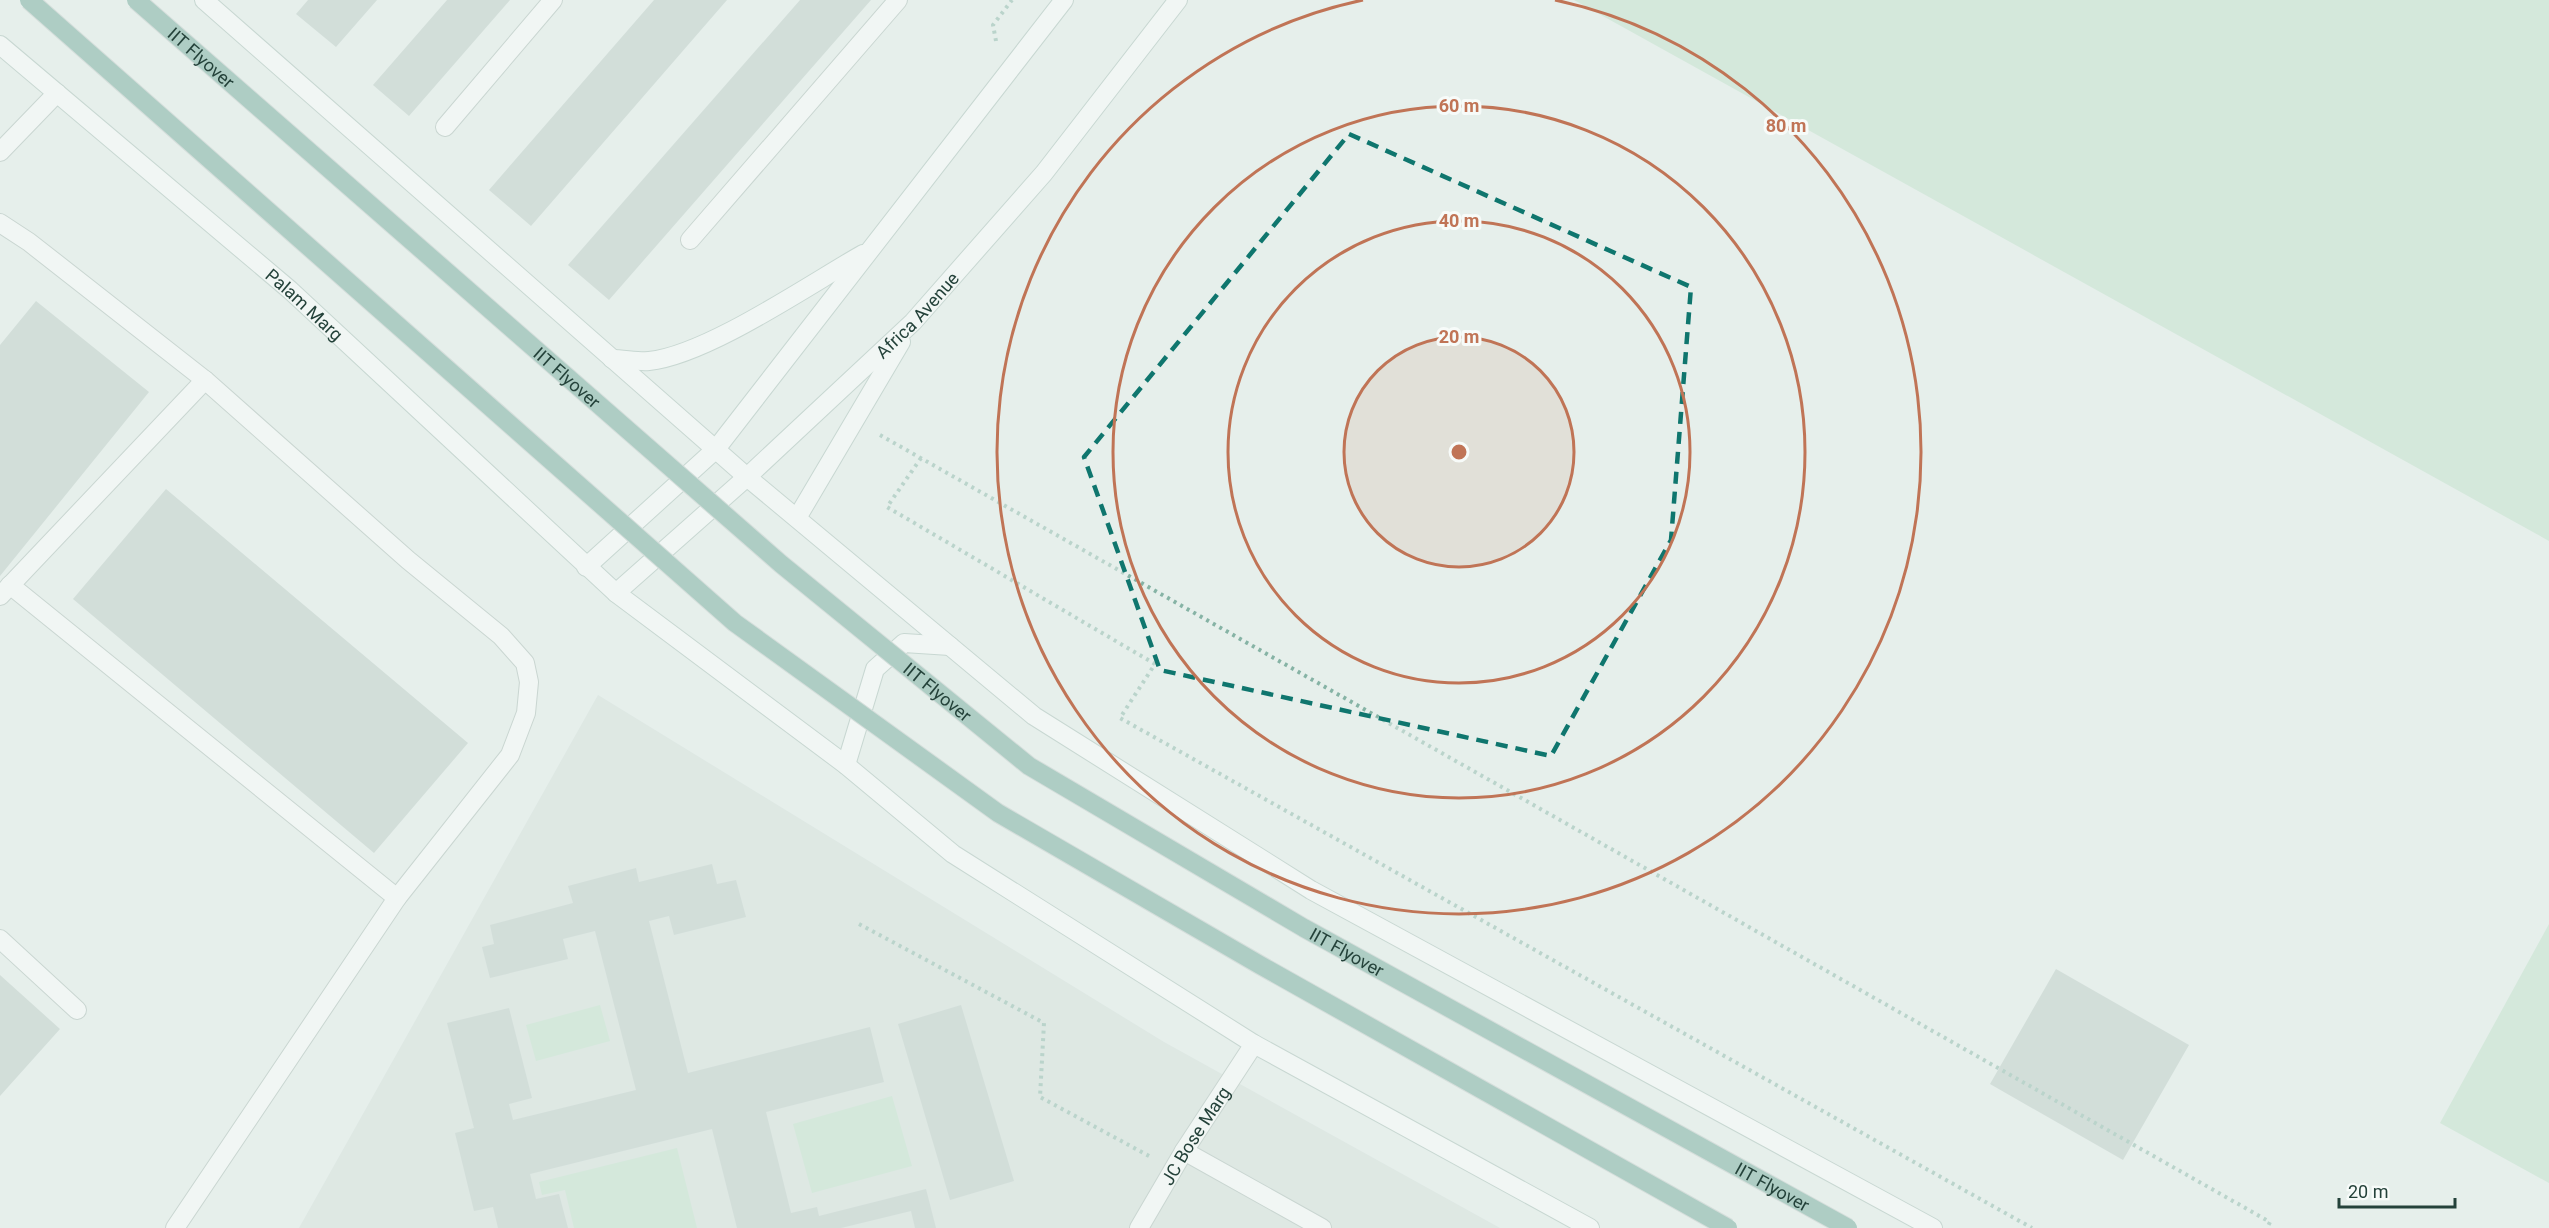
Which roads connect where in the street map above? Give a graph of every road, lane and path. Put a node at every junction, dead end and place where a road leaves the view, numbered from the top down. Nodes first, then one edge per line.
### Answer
1 (29, 0) edge
2 (136, 0) edge
3 (204, 0) edge
4 (553, 0) edge
5 (898, 0) edge
6 (1065, 0) edge
7 (1178, 0) edge
8 (0, 45) edge
9 (57, 93) junction
10 (445, 127) dead end
11 (0, 152) edge
12 (0, 223) edge
13 (690, 240) dead end
14 (871, 249) junction
15 (914, 322) junction
16 (612, 359) junction
17 (205, 380) junction
18 (853, 420) junction
19 (716, 449) junction
20 (921, 458) junction
21 (747, 477) junction
22 (797, 518) junction
23 (592, 572) junction
24 (5, 590) edge
25 (616, 593) junction
26 (950, 646) junction
27 (846, 765) junction
28 (397, 898) junction
29 (859, 924) dead end
30 (0, 939) edge
31 (77, 1010) dead end
32 (1254, 1044) junction
33 (1184, 1151) junction
34 (1173, 1170) junction
35 (175, 1228) edge
36 (1139, 1228) edge
37 (1322, 1228) edge
38 (1590, 1228) edge
39 (1728, 1228) edge
40 (1848, 1228) edge
41 (1933, 1228) edge
42 (2032, 1228) edge
43 (2266, 1228) edge

1 - 39 main road, bridge
2 - 40 main road, IIT Flyover, bridge
3 - 16 main road
4 - 10 main road
5 - 13 main road
6 - 14 main road
7 - 15 main road, Africa Avenue
8 - 9 main road, Palam Marg
9 - 11 main road
9 - 23 main road, Palam Marg
12 - 17 main road
14 - 16 main road
14 - 19 main road
15 - 18 main road
15 - 21 main road, Africa Avenue
16 - 19 main road
17 - 24 main road
17 - 28 main road
18 - 20 path
18 - 22 main road
19 - 21 main road
19 - 23 main road
20 - 42 path
20 - 43 path
21 - 22 main road
21 - 25 main road, Africa Avenue
22 - 26 main road
23 - 25 main road, Palam Marg
24 - 28 main road
25 - 27 main road, Palam Marg
26 - 27 main road
26 - 41 main road
27 - 32 main road, Palam Marg
28 - 35 main road
29 - 34 path
30 - 31 main road
32 - 33 main road, JC Bose Marg
32 - 38 main road, Palam Marg
33 - 34 main road, JC Bose Marg
33 - 37 main road
34 - 36 main road, JC Bose Marg

